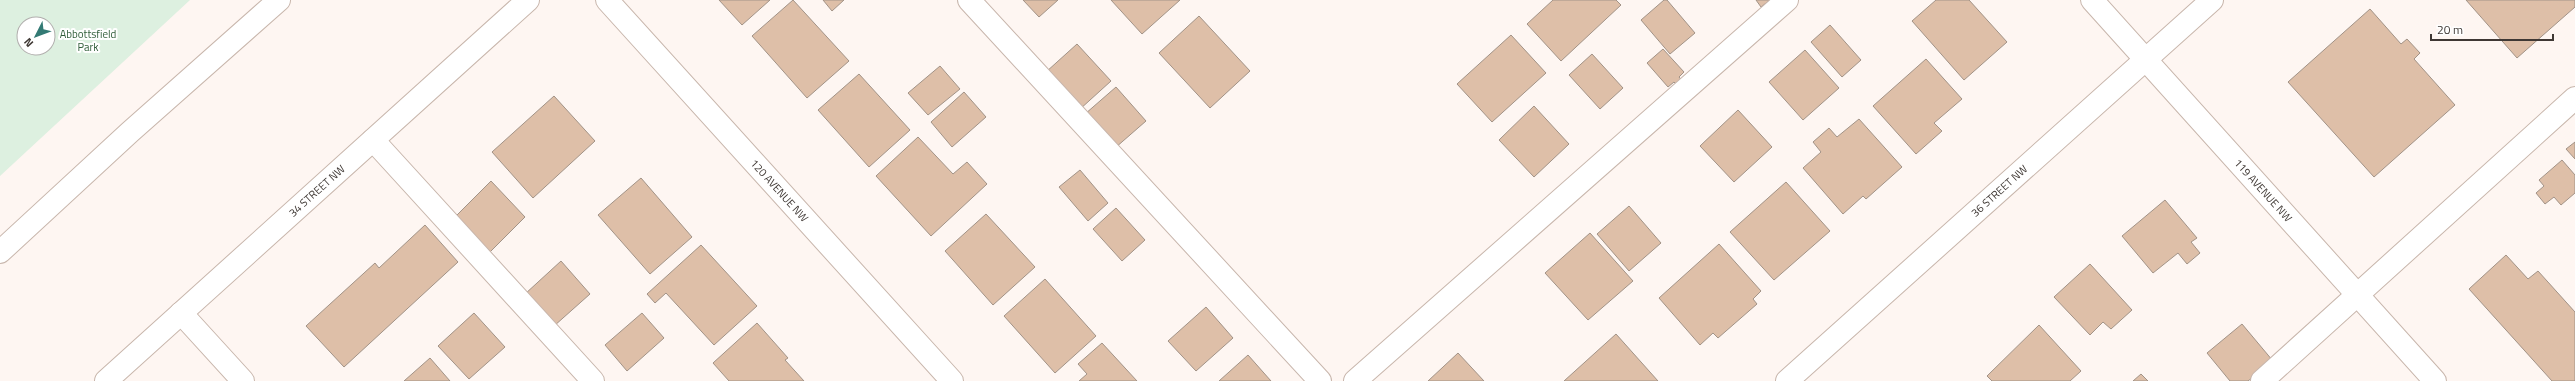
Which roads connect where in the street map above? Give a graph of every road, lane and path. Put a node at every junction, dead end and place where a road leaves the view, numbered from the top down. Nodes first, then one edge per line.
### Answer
1 (279, 0) edge
2 (528, 0) edge
3 (607, 0) edge
4 (970, 0) edge
5 (1787, 0) edge
6 (2092, 0) edge
7 (2212, 0) edge
8 (2146, 60) junction
9 (2575, 98) edge
10 (373, 140) junction
11 (0, 252) edge
12 (2358, 295) junction
13 (181, 313) junction
14 (106, 381) edge
15 (243, 381) edge
16 (593, 381) edge
17 (952, 381) edge
18 (1320, 381) edge
19 (1355, 381) edge
20 (1787, 381) edge
21 (2262, 381) edge
22 (2435, 381) edge

1 - 11 street
2 - 10 street, 34 STREET NW
3 - 17 street, 120 AVENUE NW
4 - 18 street
5 - 19 street
6 - 8 street, 119 AVENUE NW
7 - 8 street, 36 STREET NW
8 - 12 street, 119 AVENUE NW
8 - 20 street, 36 STREET NW
9 - 12 street
10 - 13 street, 34 STREET NW
10 - 16 street
12 - 21 street
12 - 22 street, 119 AVENUE NW
13 - 14 street, 34 STREET NW
13 - 15 street

